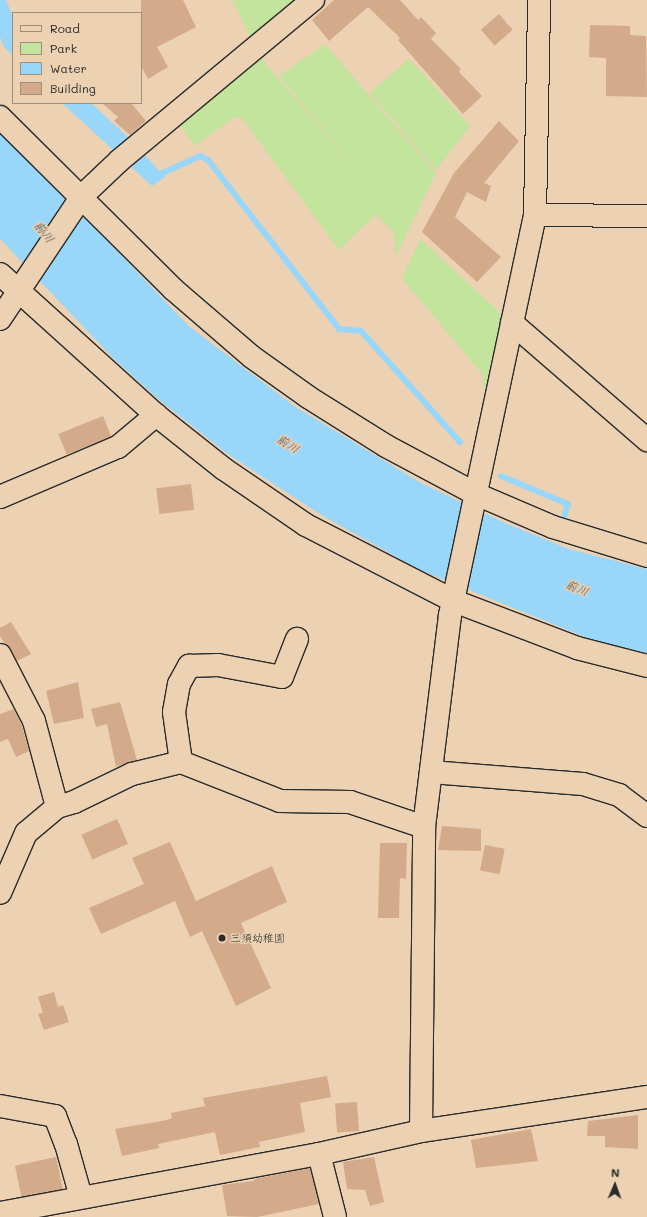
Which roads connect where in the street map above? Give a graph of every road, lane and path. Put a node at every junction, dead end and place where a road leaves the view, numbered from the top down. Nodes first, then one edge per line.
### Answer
1 (313, 0) edge
2 (539, 0) edge
3 (0, 117) edge
4 (80, 199) junction
5 (535, 215) junction
6 (647, 216) edge
7 (0, 274) edge
8 (23, 284) junction
9 (0, 319) edge
10 (512, 323) junction
11 (156, 415) junction
12 (647, 440) edge
13 (0, 496) edge
14 (475, 497) junction
15 (647, 556) edge
16 (455, 597) junction
17 (297, 639) dead end
18 (0, 655) edge
19 (647, 666) edge
20 (181, 762) junction
21 (431, 772) junction
22 (57, 807) junction
23 (647, 816) edge
24 (424, 827) junction
25 (0, 893) edge
26 (647, 1097) edge
27 (0, 1106) edge
28 (421, 1131) junction
29 (319, 1154) junction
30 (81, 1197) junction
31 (0, 1213) edge
32 (336, 1217) edge

1 - 4 street
2 - 5 street
3 - 4 street
4 - 8 street
4 - 14 street
5 - 6 street
5 - 10 street
7 - 8 street
8 - 9 street
8 - 11 street
10 - 12 street
10 - 14 street
11 - 13 street
11 - 16 street
14 - 15 street
14 - 16 street
16 - 19 street
16 - 21 street
17 - 20 street
18 - 22 street
20 - 22 street
20 - 24 street
21 - 23 street
21 - 24 street
22 - 25 street
24 - 28 street
26 - 28 street
27 - 30 street
28 - 29 street
29 - 30 street
29 - 32 street
30 - 31 street

